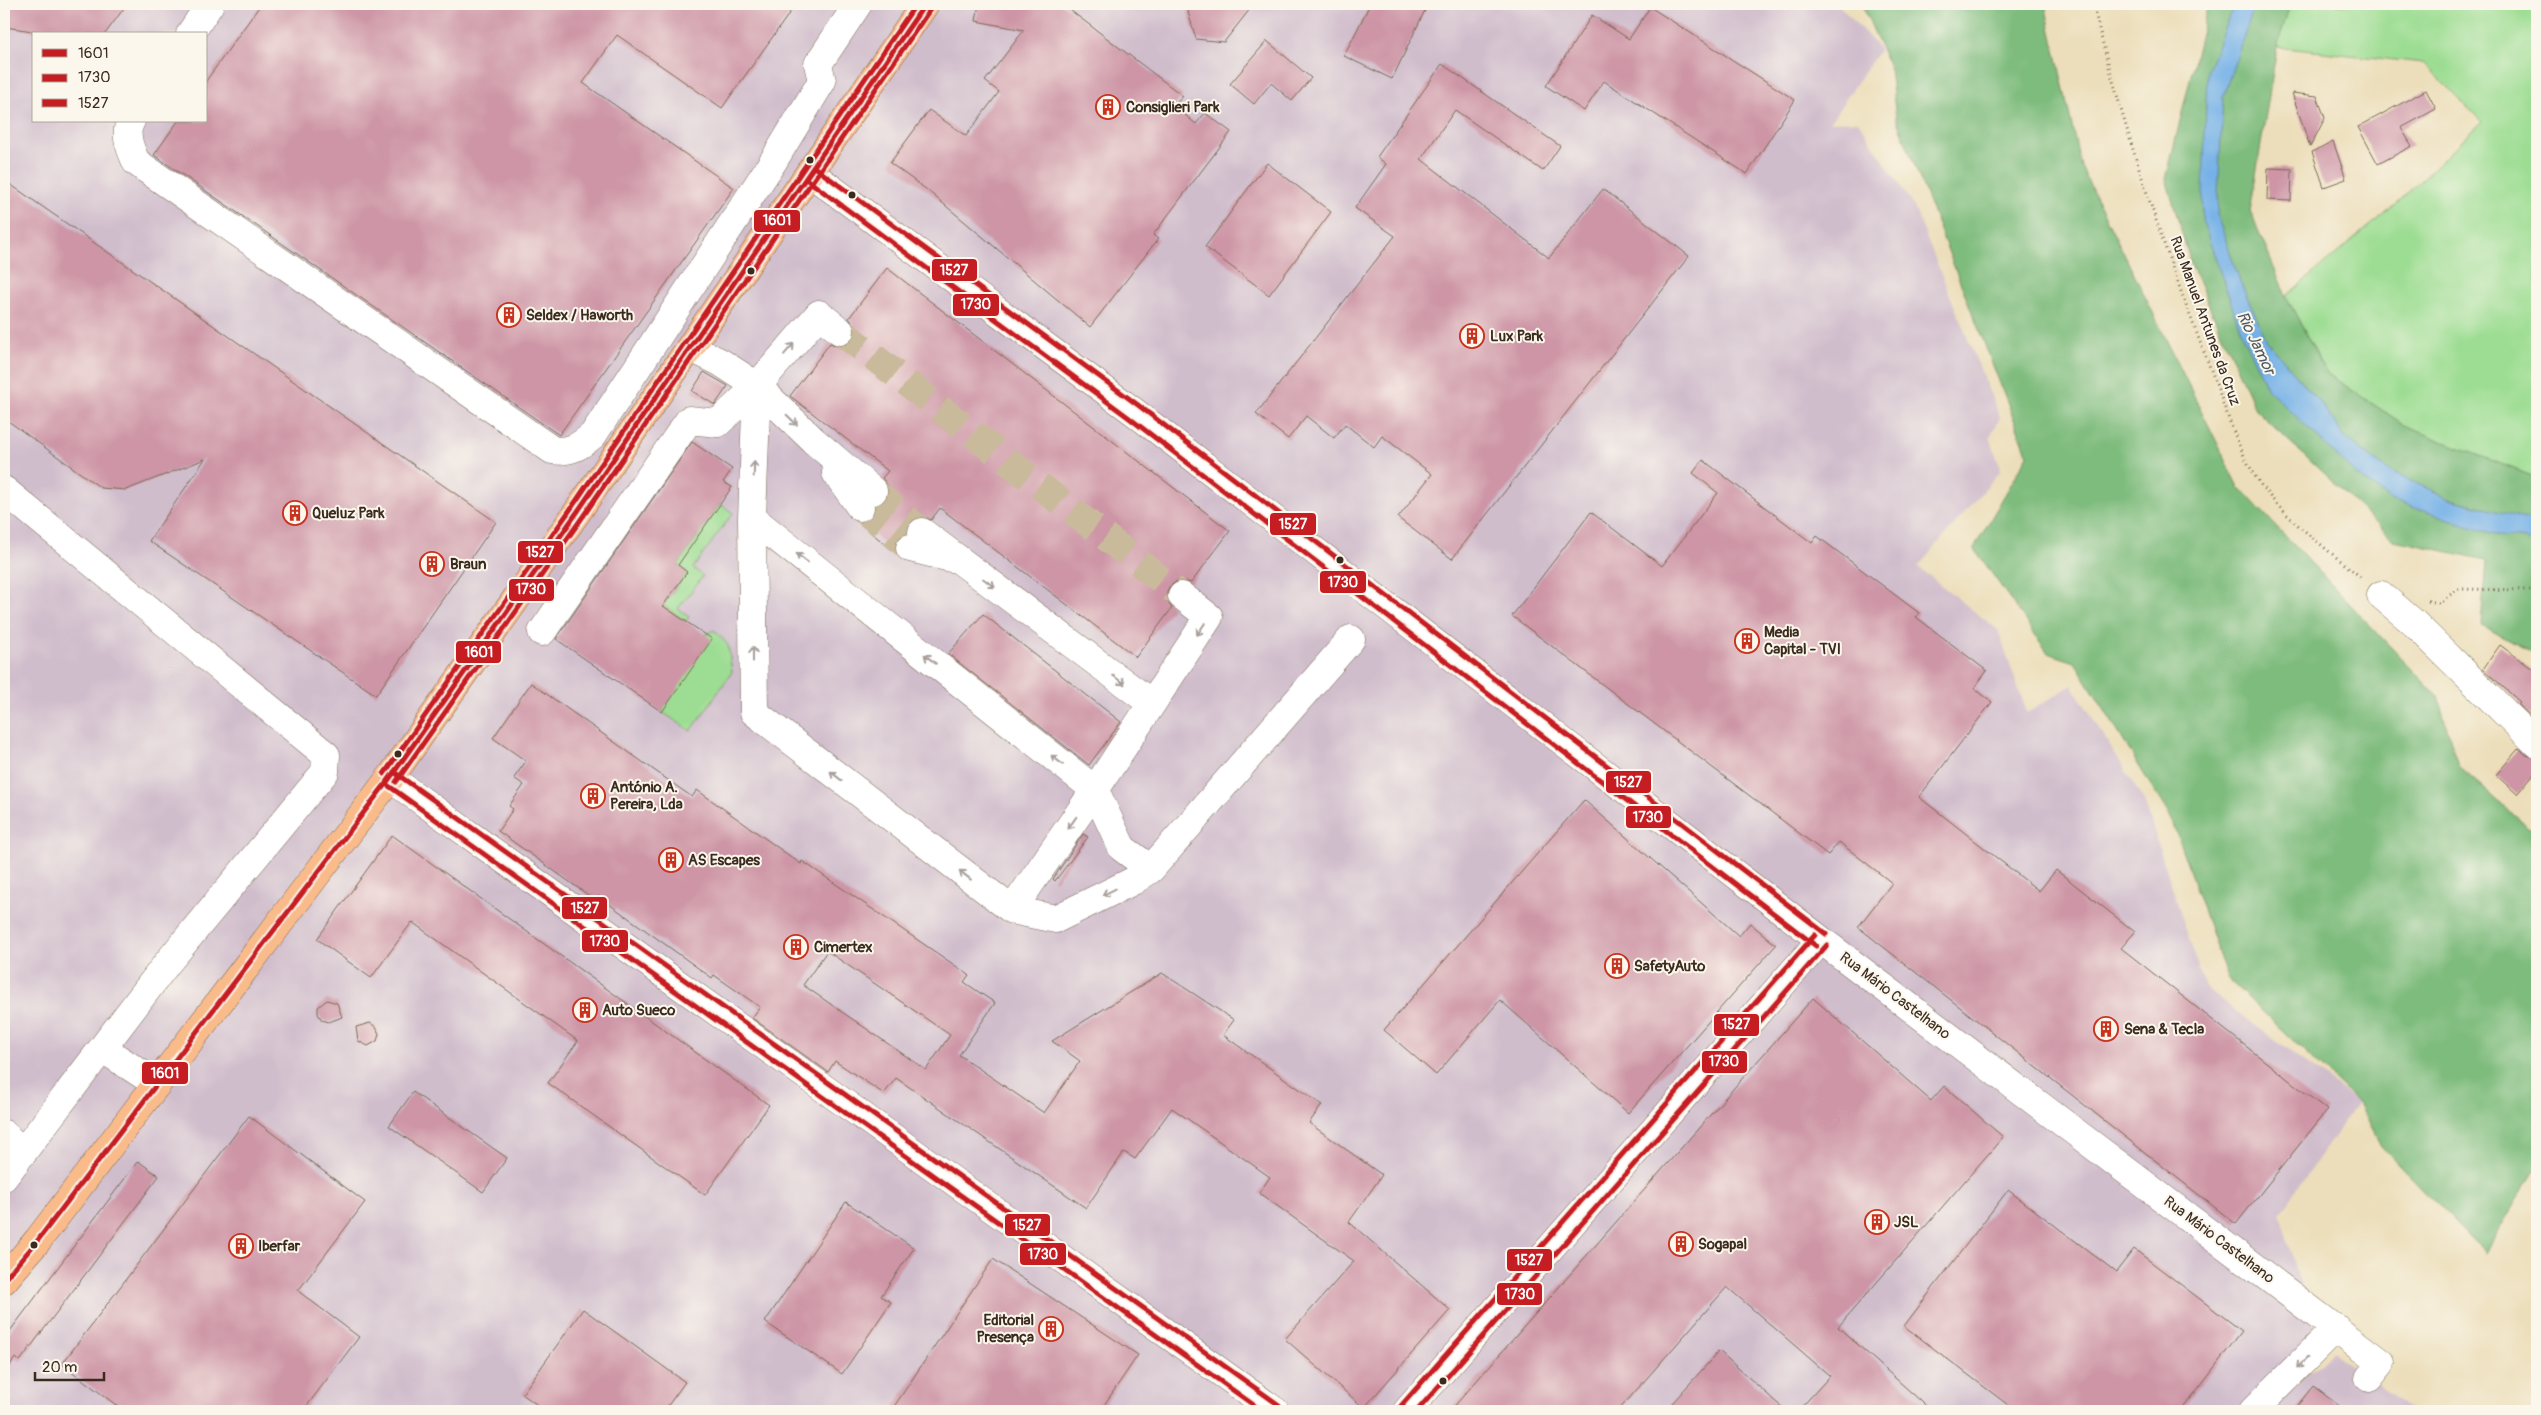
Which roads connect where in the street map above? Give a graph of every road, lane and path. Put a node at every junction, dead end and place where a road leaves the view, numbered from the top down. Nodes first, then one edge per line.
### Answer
1 (210, 4) edge
2 (858, 4) edge
3 (925, 4) edge
4 (2093, 4) edge
5 (191, 32) edge
6 (130, 122) edge
7 (810, 173) junction
8 (840, 331) tunnel mouth
9 (691, 348) junction
10 (757, 386) junction
11 (4, 490) edge
12 (872, 492) tunnel mouth
13 (752, 518) junction
14 (921, 533) tunnel mouth
15 (2537, 590) edge
16 (2381, 595) joint
17 (1182, 596) tunnel mouth
18 (2420, 600) dead end
19 (542, 632) dead end
20 (1350, 639) dead end
21 (1151, 703) junction
22 (2537, 744) edge
23 (390, 778) junction
24 (1095, 790) junction
25 (1151, 868) junction
26 (1012, 910) junction
27 (1821, 940) junction
28 (103, 1049) junction
29 (157, 1084) junction
30 (4, 1134) edge
31 (23, 1153) junction
32 (4, 1177) edge
33 (4, 1280) edge
34 (2336, 1328) junction
35 (2369, 1378) dead end
36 (1275, 1411) edge
37 (1407, 1411) edge
38 (2253, 1411) edge

1 - 5 street
2 - 6 street
3 - 7 main road
4 - 16 path, Rua Manuel Antunes da Cruz
7 - 9 main road
7 - 27 street, Rua Mário Castelhano
10 -> 8 street
9 - 10 street
9 - 23 main road
10 -> 12 street
13 -> 10 street
10 - 19 street
11 - 28 street
24 -> 13 street
26 -> 13 street
14 -> 21 street
15 - 18 path
16 - 22 street
17 -> 21 street
20 - 25 street
21 - 24 street
23 - 29 main road
23 - 36 street
24 - 25 street
24 -> 26 street
25 -> 26 street
27 - 34 street, Rua Mário Castelhano
27 - 37 street
28 - 29 street
28 - 31 street
29 - 33 main road
30 - 31 street
31 - 32 street
34 - 35 street, Rua Mário Castelhano
34 -> 38 street

